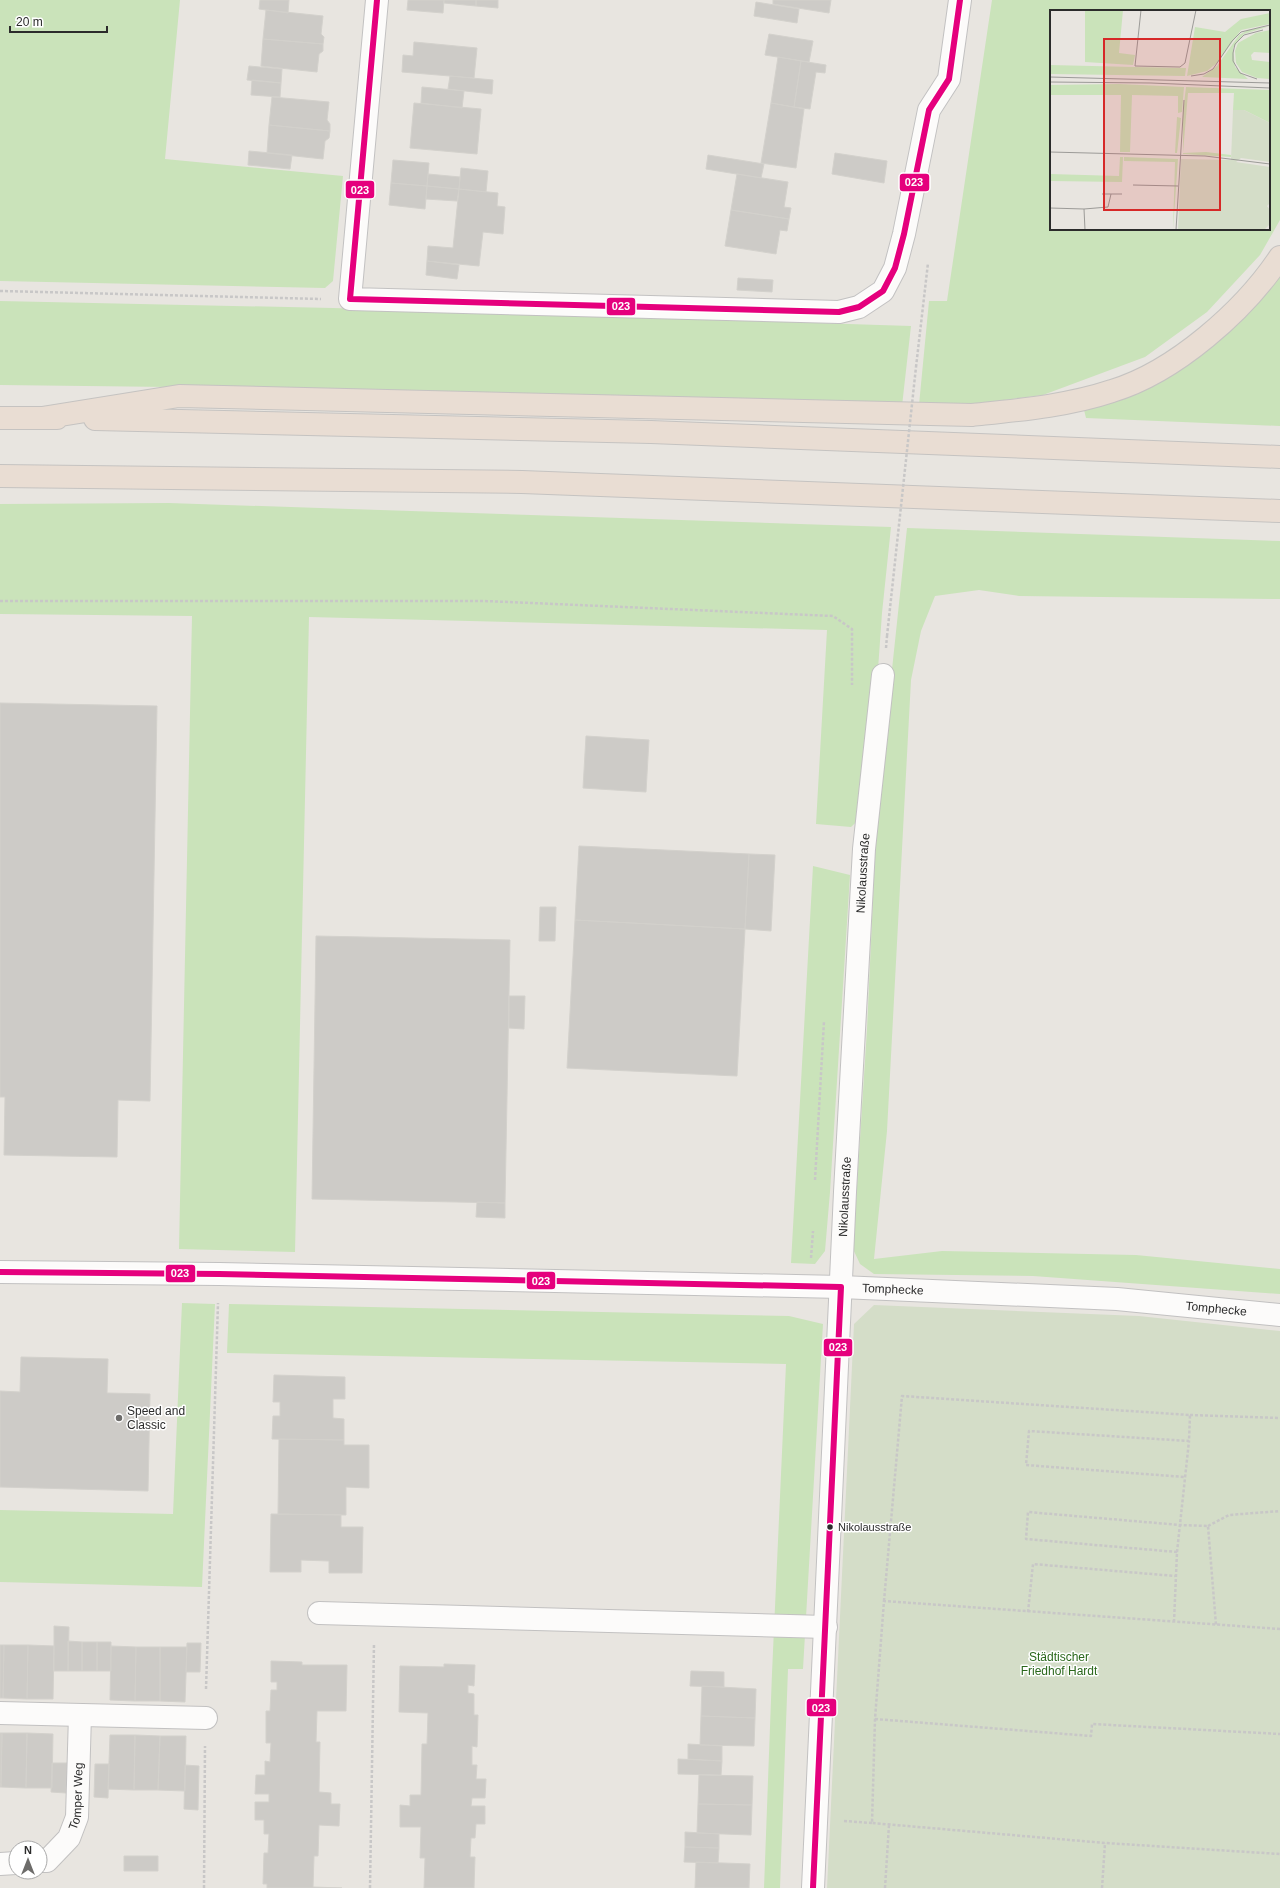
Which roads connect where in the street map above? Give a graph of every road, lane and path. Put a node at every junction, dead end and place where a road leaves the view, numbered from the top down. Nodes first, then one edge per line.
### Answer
1 (377, 0) edge
2 (960, 0) edge
3 (1280, 257) edge
4 (0, 291) edge
5 (350, 299) junction
6 (916, 368) dead end
7 (0, 418) edge
8 (42, 418) junction
9 (1280, 457) edge
10 (0, 476) edge
11 (1280, 511) edge
12 (0, 601) edge
13 (887, 636) dead end
14 (883, 675) dead end
15 (851, 691) dead end
16 (824, 1016) dead end
17 (815, 1182) dead end
18 (813, 1230) dead end
19 (0, 1272) edge
20 (219, 1274) junction
21 (810, 1286) junction
22 (841, 1287) junction
23 (1280, 1315) edge
24 (1190, 1415) junction
25 (1280, 1418) edge
26 (1189, 1441) junction
27 (1184, 1476) junction
28 (1280, 1511) edge
29 (1180, 1525) junction
30 (1208, 1526) junction
31 (1177, 1552) junction
32 (1175, 1576) junction
33 (884, 1602) junction
34 (1028, 1612) junction
35 (319, 1613) dead end
36 (374, 1615) junction
37 (1174, 1622) junction
38 (1216, 1625) junction
39 (826, 1627) junction
40 (1280, 1629) edge
41 (0, 1713) edge
42 (80, 1714) junction
43 (206, 1718) junction
44 (875, 1719) junction
45 (1280, 1734) edge
46 (889, 1826) junction
47 (1105, 1843) junction
48 (1280, 1854) edge
49 (48, 1859) edge
50 (204, 1888) edge
51 (370, 1888) edge
52 (813, 1888) edge
53 (885, 1888) edge
54 (1102, 1888) edge

1 - 5 street
2 - 5 street
3 - 8 highway
4 - 5 path
6 - 13 path, bridge
7 - 8 highway
8 - 9 highway
10 - 11 highway
12 - 15 path
14 - 22 street, Nikolausstraße
16 - 17 path
18 - 21 path
19 - 20 street, Tomphecke
20 - 21 street, Tomphecke
20 - 43 path
21 - 22 street, Tomphecke
22 - 23 street, Tomphecke
22 - 39 street, Nikolausstraße
24 - 25 path
24 - 26 path
24 - 33 path
26 - 27 path
26 - 27 path
27 - 29 path
28 - 30 path
29 - 30 path
29 - 31 path
29 - 31 path
30 - 38 path
31 - 32 path
32 - 34 path
32 - 37 path
33 - 34 path
33 - 44 path
34 - 37 path
35 - 36 street
36 - 39 street
36 - 51 path
37 - 38 path
38 - 40 path
39 - 52 street, Nikolausstraße
41 - 42 street
42 - 43 street
42 - 49 street, Tomper Weg
43 - 50 path
44 - 45 path
44 - 46 path
46 - 47 path
46 - 53 path
47 - 48 path
47 - 54 path

